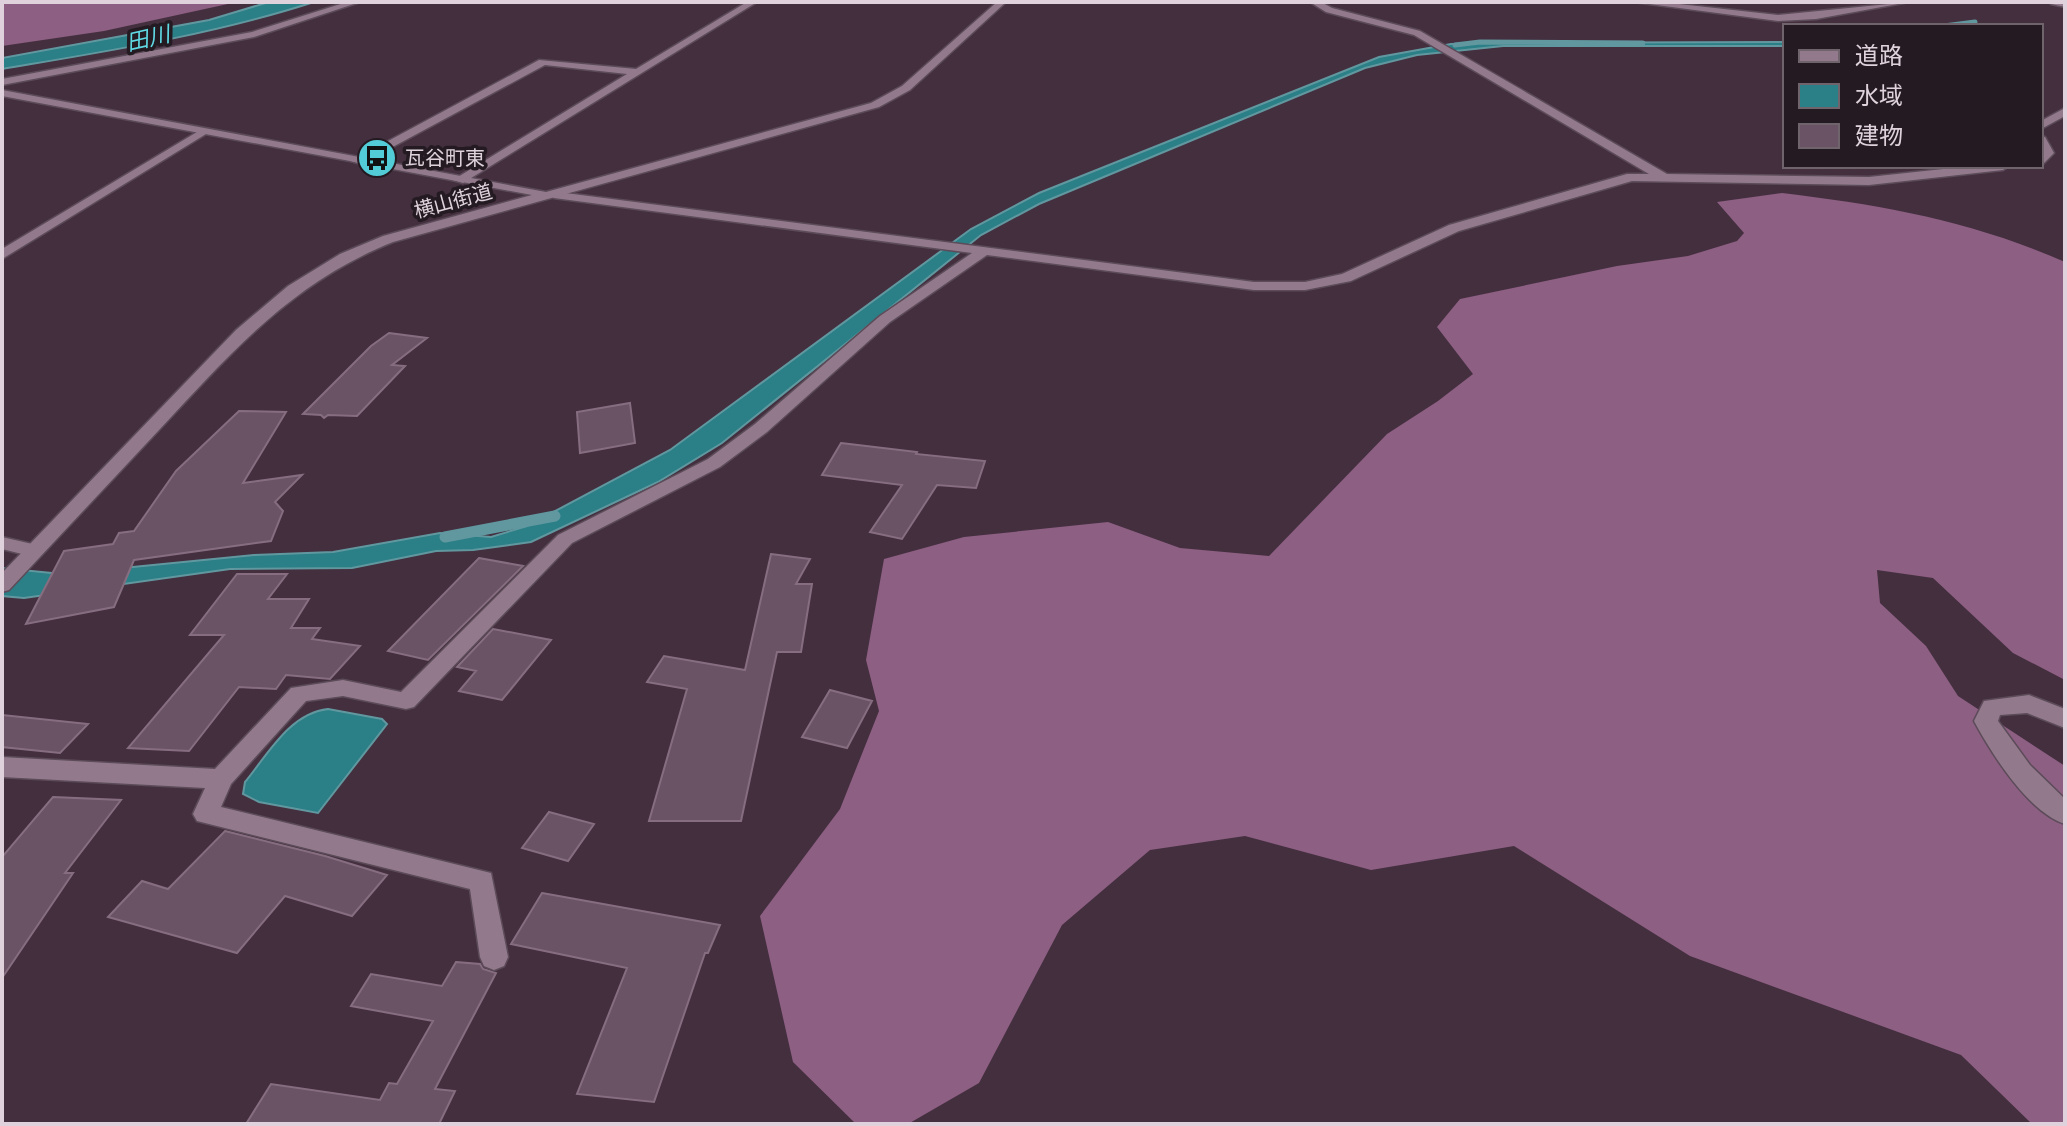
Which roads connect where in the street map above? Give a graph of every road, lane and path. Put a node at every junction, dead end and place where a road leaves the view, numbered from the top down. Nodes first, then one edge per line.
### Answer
1 (356, 2) edge
2 (753, 2) edge
3 (1002, 2) edge
4 (1314, 2) edge
5 (1638, 2) edge
6 (1905, 2) edge
7 (2054, 2) edge
8 (2065, 4) edge
9 (637, 72) junction
10 (2, 82) edge
11 (2, 93) edge
12 (2065, 111) edge
13 (2043, 125) edge
14 (202, 132) junction
15 (357, 161) junction
16 (1985, 168) edge
17 (1662, 176) junction
18 (459, 180) junction
19 (554, 194) junction
20 (985, 250) junction
21 (2, 255) edge
22 (2, 543) edge
23 (34, 551) junction
24 (2, 585) edge
25 (2065, 719) edge
26 (2, 767) edge
27 (221, 779) junction
28 (2065, 814) edge
29 (494, 957) dead end

1 - 10 street
2 - 9 street
3 - 19 street, 横山街道
4 - 17 street
5 - 6 street
7 - 8 street
9 - 15 street
9 - 18 street
11 - 14 street
12 - 13 street
14 - 15 street
14 - 21 street
15 - 18 street
16 - 17 street
17 - 20 street
18 - 19 street
19 - 20 street
19 - 23 street, 横山街道
20 - 27 street
22 - 23 street
23 - 24 street, 横山街道
25 - 28 street
26 - 27 street
27 - 29 street

